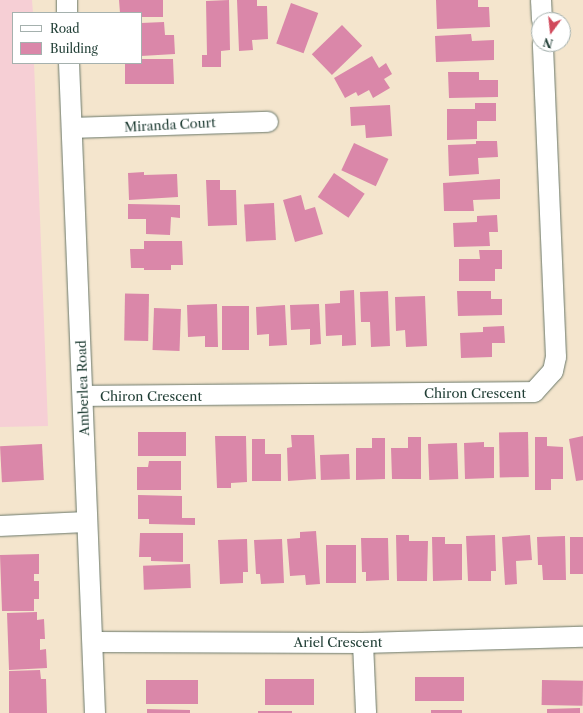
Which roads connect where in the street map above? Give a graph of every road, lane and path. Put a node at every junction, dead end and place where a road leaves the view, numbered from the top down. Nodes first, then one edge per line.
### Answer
1 (67, 0) edge
2 (541, 0) edge
3 (67, 12) edge
4 (542, 12) edge
5 (543, 52) edge
6 (69, 64) edge
7 (268, 122) dead end
8 (72, 128) junction
9 (83, 396) junction
10 (87, 522) junction
11 (0, 526) edge
12 (583, 637) edge
13 (93, 642) junction
14 (363, 643) junction
15 (95, 713) edge
16 (366, 713) edge

1 - 3 street
2 - 4 street
5 - 9 street, Chiron Crescent
6 - 8 street, Amberlea Road
7 - 8 street, Miranda Court
8 - 9 street, Amberlea Road
9 - 10 street, Amberlea Road
10 - 11 street
10 - 13 street, Amberlea Road
12 - 14 street, Ariel Crescent
13 - 14 street, Ariel Crescent
13 - 15 street, Amberlea Road
14 - 16 street

